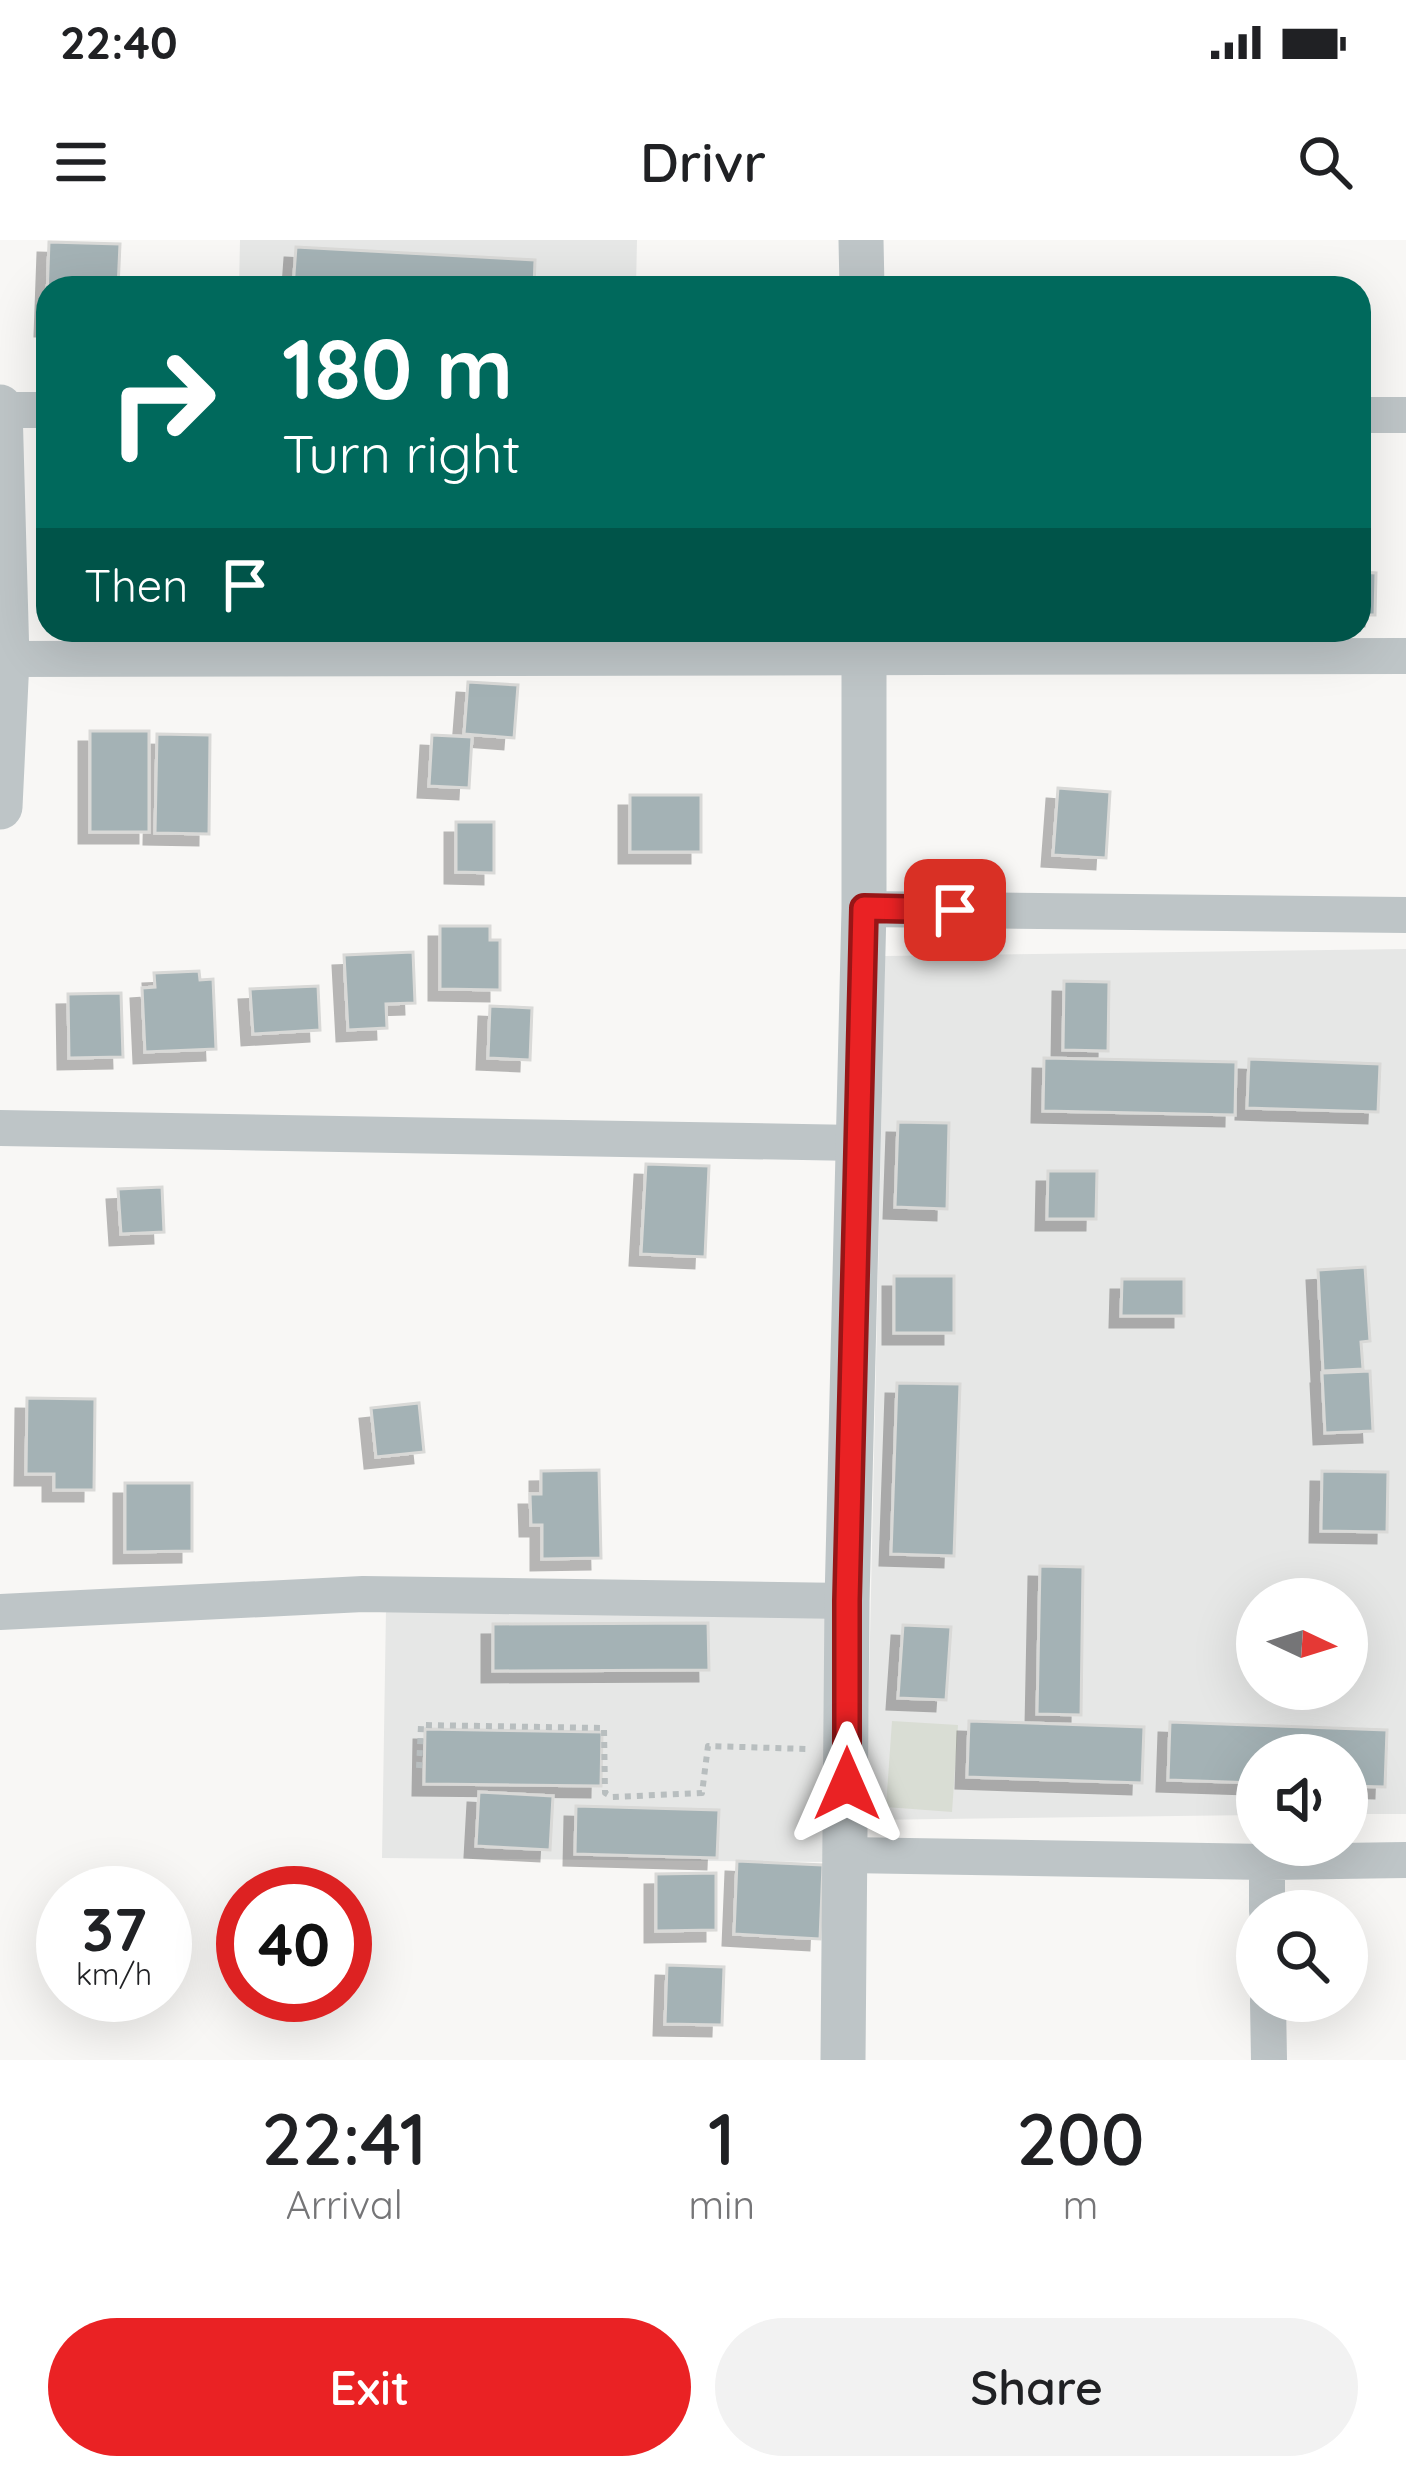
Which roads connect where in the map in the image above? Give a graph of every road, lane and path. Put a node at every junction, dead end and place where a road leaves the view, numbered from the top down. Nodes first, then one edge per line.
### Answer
1 (861, 240) edge
2 (862, 276) edge
3 (0, 408) edge
4 (36, 410) edge
5 (1371, 415) edge
6 (1406, 415) edge
7 (864, 644) edge
8 (1406, 656) edge
9 (7, 659) junction
10 (0, 807) edge
11 (864, 908) junction
12 (1406, 916) edge
13 (0, 1128) edge
14 (857, 1142) junction
15 (847, 1601) junction
16 (0, 1612) edge
17 (848, 1748) junction
18 (419, 1768) dead end
19 (846, 1855) junction
20 (1406, 1860) edge
21 (1236, 1861) edge
22 (1368, 1861) edge
23 (1268, 2022) edge
24 (844, 2060) edge
25 (1269, 2060) edge

1 - 2 street
3 - 4 street
3 - 9 street
5 - 6 street
7 - 8 street
7 - 9 street
7 - 11 street
9 - 10 street
11 - 12 street
11 - 14 street
13 - 14 street
14 - 15 street
15 - 16 street
15 - 17 street
17 - 18 path
17 - 19 street
19 - 21 street
19 - 24 street
20 - 22 street
23 - 25 street

